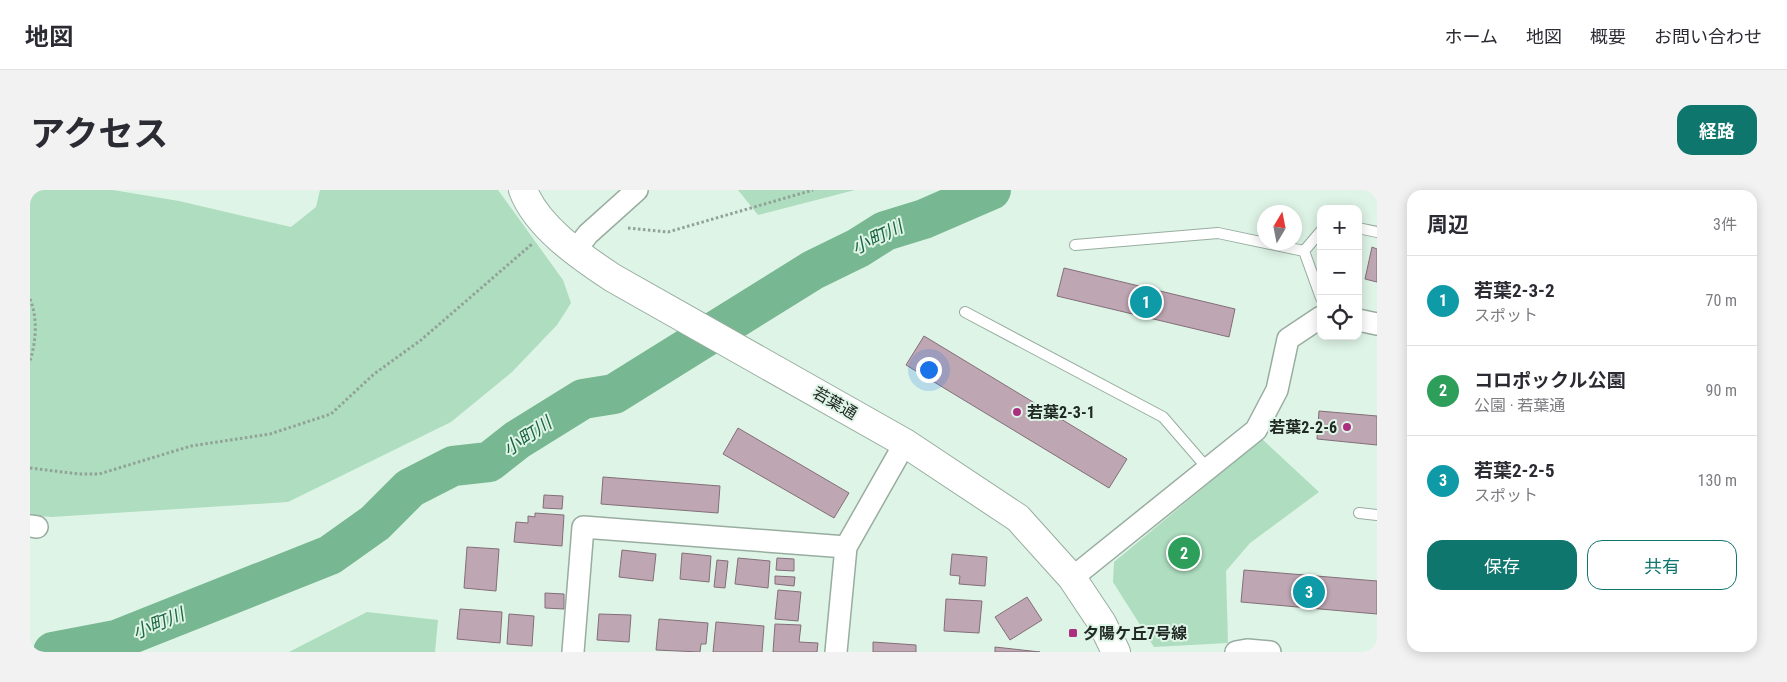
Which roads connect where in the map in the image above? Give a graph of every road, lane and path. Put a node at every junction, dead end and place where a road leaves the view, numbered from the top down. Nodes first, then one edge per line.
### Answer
1 (523, 190) edge
2 (637, 190) edge
3 (813, 190) edge
4 (603, 220) junction
5 (549, 228) junction
6 (1362, 229) edge
7 (1377, 232) edge
8 (1317, 236) edge
9 (1075, 246) dead end
10 (1304, 251) junction
11 (574, 252) junction
12 (1320, 295) edge
13 (30, 299) edge
14 (965, 312) dead end
15 (1317, 320) edge
16 (1362, 321) edge
17 (1377, 324) edge
18 (30, 361) edge
19 (905, 443) junction
20 (30, 468) edge
21 (1208, 469) junction
22 (1359, 513) dead end
23 (1377, 515) edge
24 (846, 546) junction
25 (1072, 578) junction
26 (573, 652) edge
27 (836, 652) edge
28 (1116, 652) edge
29 (1236, 652) edge
30 (1270, 652) edge

1 - 5 street, 若葉通
2 - 4 street
3 - 4 path
4 - 11 street
5 - 11 street, 若葉通
5 - 20 path
6 - 7 lane
8 - 10 lane
9 - 10 lane
10 - 12 lane
11 - 19 street, 若葉通
13 - 18 path
14 - 21 lane
15 - 21 street
16 - 17 street
19 - 24 street
19 - 25 street, 若葉通
21 - 25 street
22 - 23 lane
24 - 26 street
24 - 27 street
25 - 28 street, 若葉通
29 - 30 street

